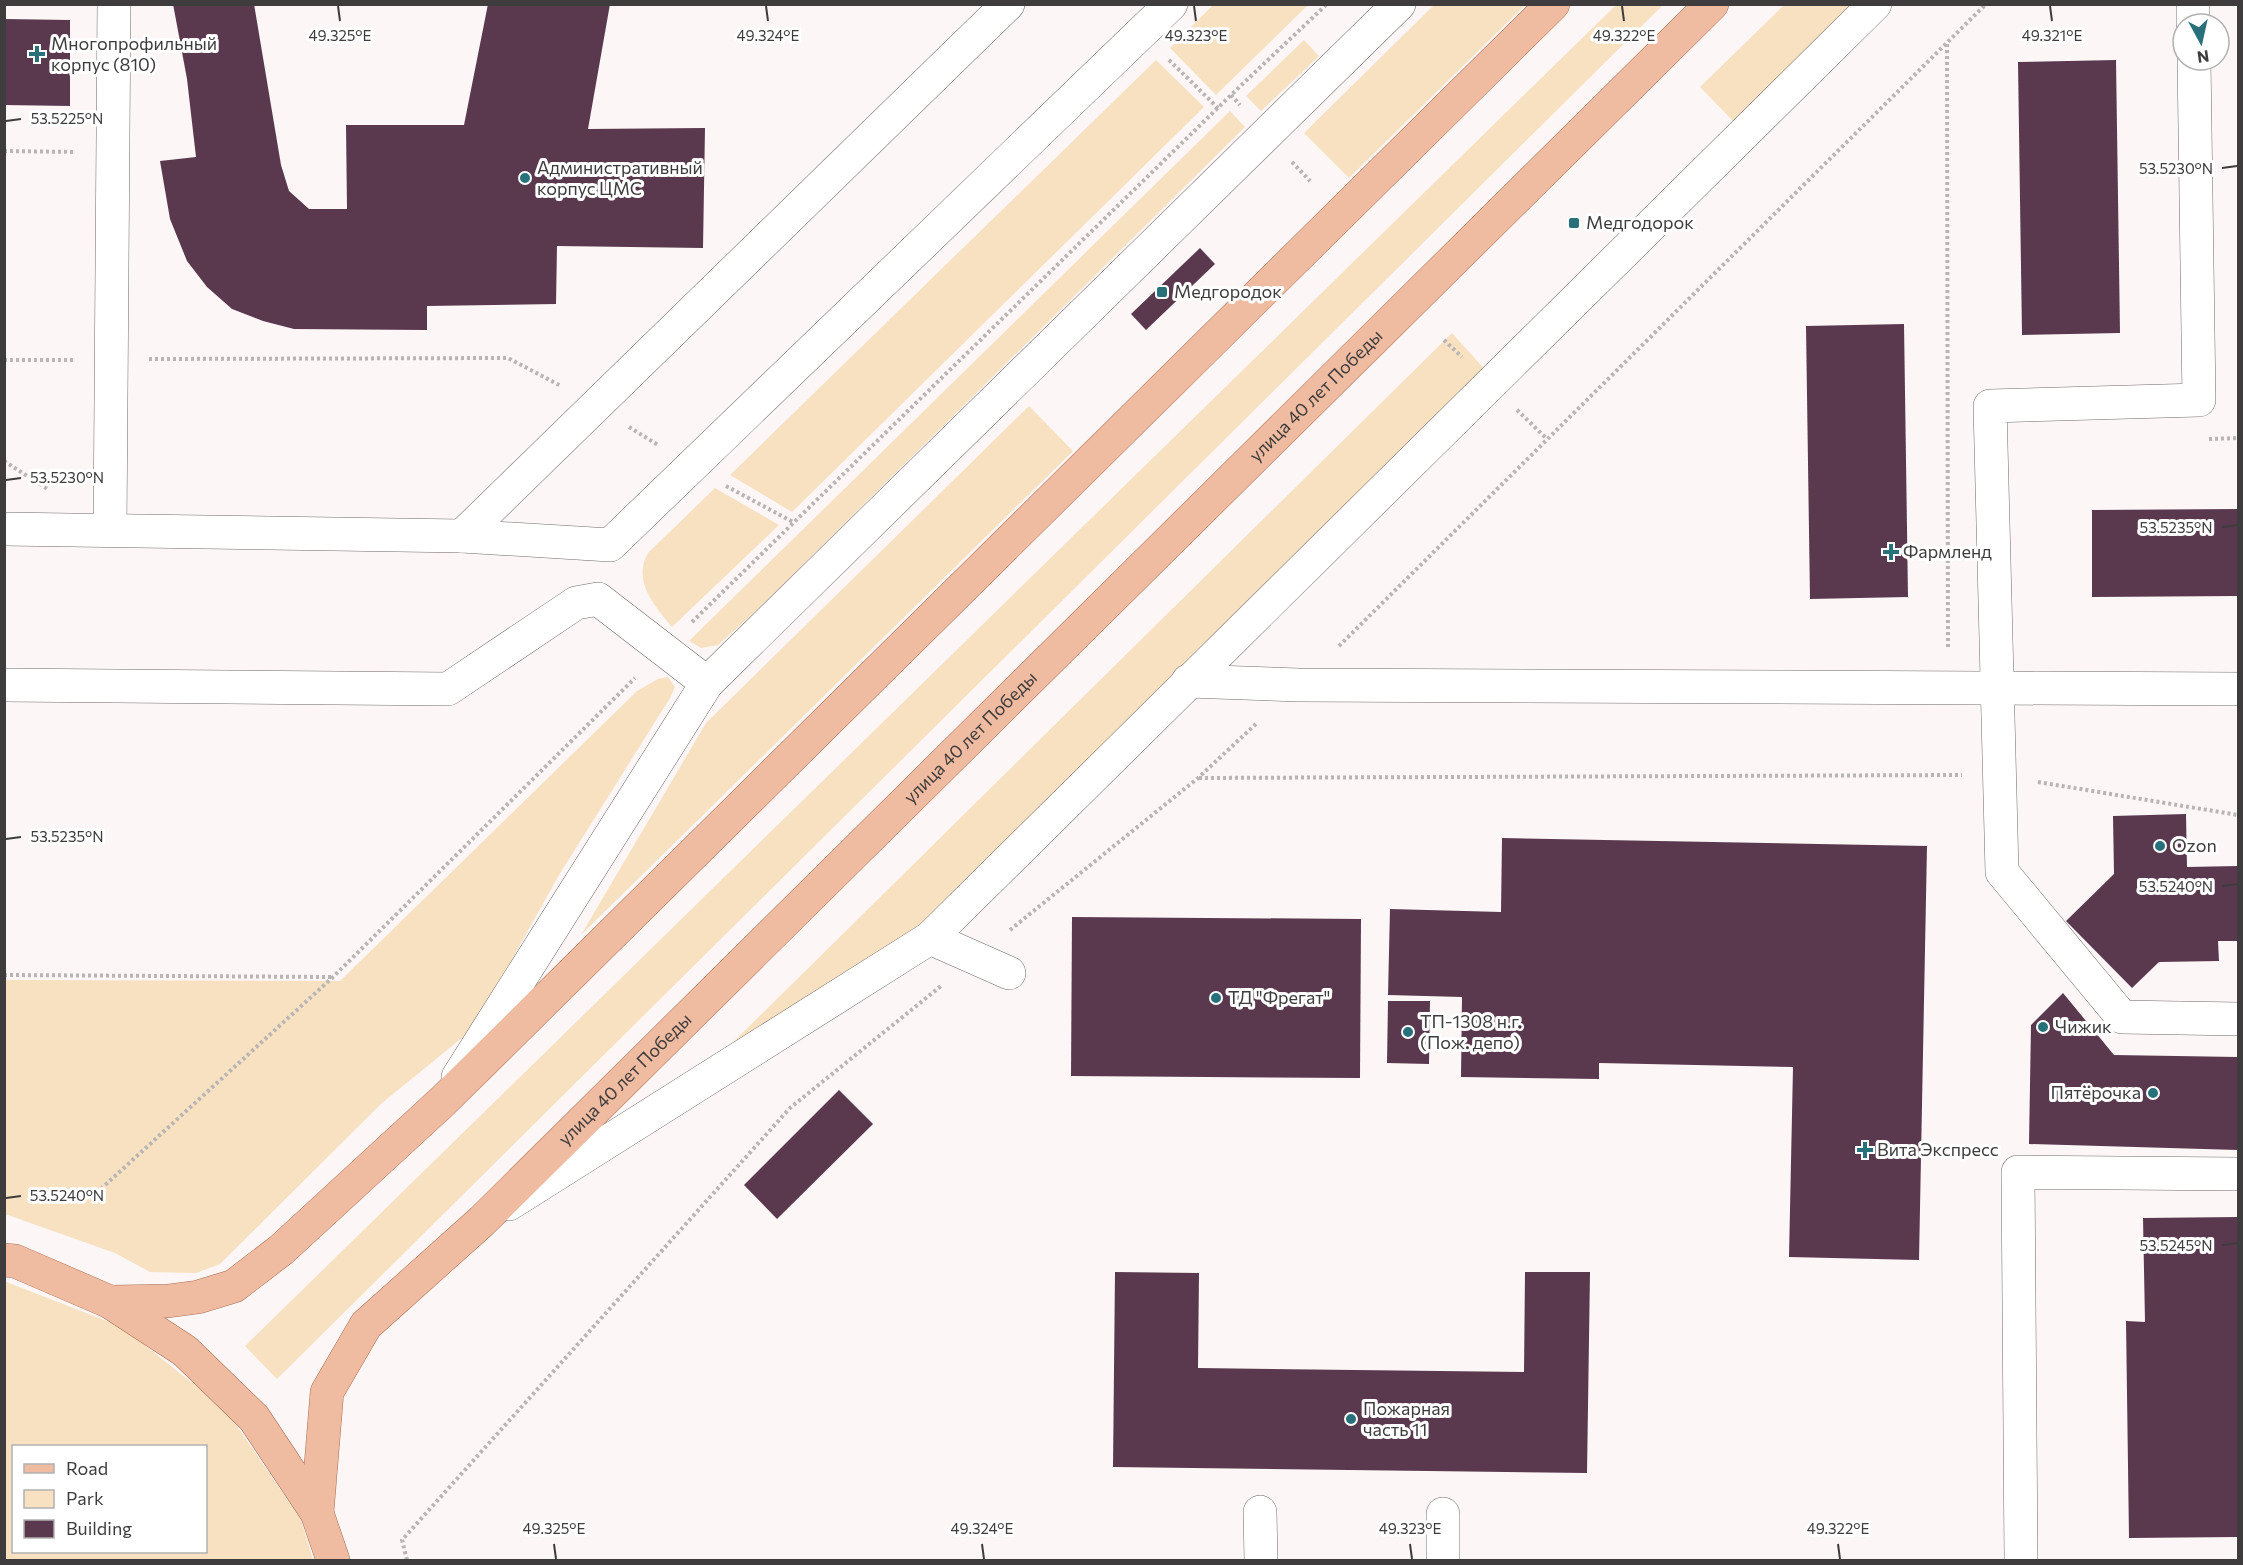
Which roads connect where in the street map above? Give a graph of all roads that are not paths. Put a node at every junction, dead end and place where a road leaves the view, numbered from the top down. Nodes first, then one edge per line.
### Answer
1 (114, 4) edge
2 (1008, 4) edge
3 (1171, 4) edge
4 (1552, 4) edge
5 (1712, 4) edge
6 (1875, 4) edge
7 (1398, 5) edge
8 (2194, 72) edge
9 (4, 529) edge
10 (110, 530) junction
11 (462, 536) junction
12 (1188, 681) junction
13 (707, 683) junction
14 (4, 685) edge
15 (1996, 687) junction
16 (2238, 689) edge
17 (930, 938) junction
18 (1009, 973) dead end
19 (2238, 1019) edge
20 (443, 1101) junction
21 (2238, 1174) edge
22 (482, 1221) junction
23 (4, 1260) edge
24 (110, 1302) junction
25 (1260, 1512) dead end
26 (317, 1513) junction
27 (1443, 1514) dead end
28 (333, 1560) edge
29 (1261, 1560) edge
30 (1443, 1560) edge
31 (2020, 1560) edge

1 - 10 street
2 - 11 street
3 - 11 street
4 - 20 main road
5 - 22 main road, улица 40 лет Победы
6 - 12 street
7 - 13 street
8 - 15 street
9 - 10 street
10 - 11 street
12 - 15 street
12 - 17 street
13 - 14 street
13 - 20 street
15 - 16 street
15 - 19 street
17 - 18 street
17 - 22 street
20 - 24 main road
21 - 31 street
22 - 26 main road, улица 40 лет Победы
23 - 24 main road
24 - 26 main road
25 - 29 street
26 - 28 main road
27 - 30 street

